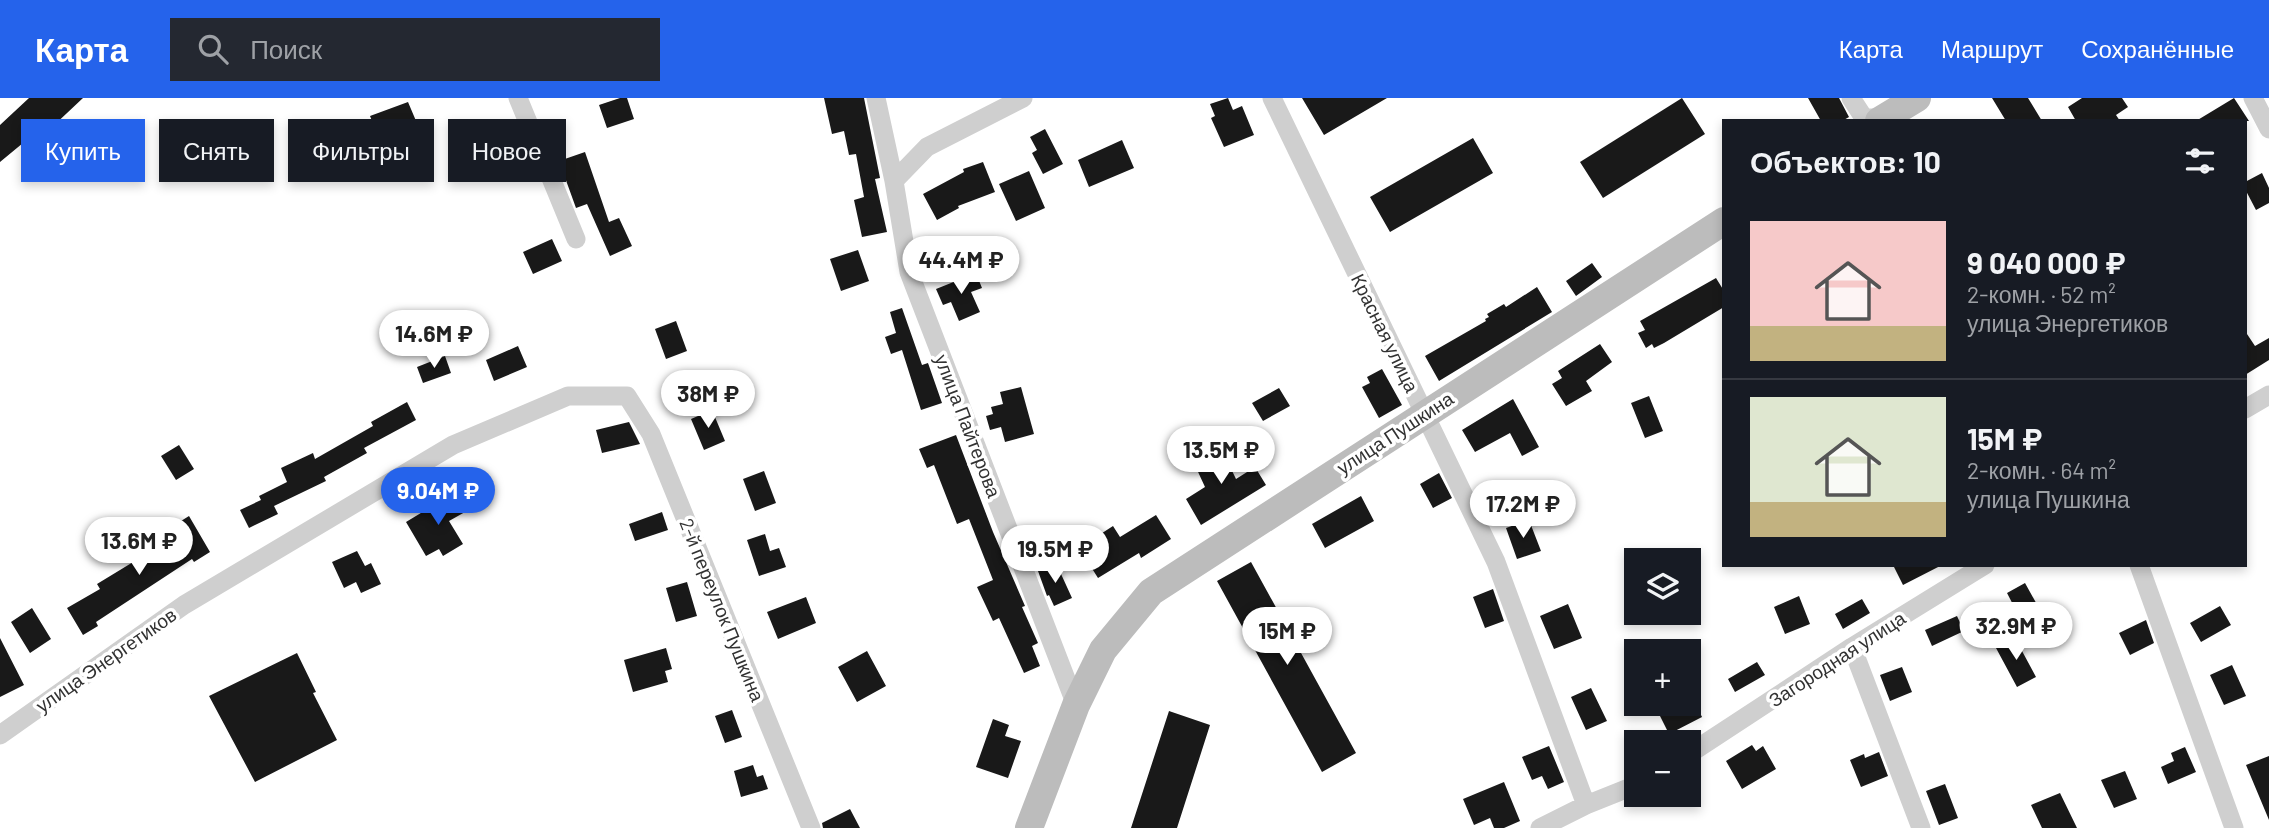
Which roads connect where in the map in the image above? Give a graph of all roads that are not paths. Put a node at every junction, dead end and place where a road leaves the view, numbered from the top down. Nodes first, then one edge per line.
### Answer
1 (518, 98) edge
2 (876, 98) edge
3 (1023, 98) edge
4 (1272, 98) edge
5 (1851, 98) edge
6 (1917, 98) edge
7 (2253, 98) edge
8 (1874, 119) edge
9 (1885, 119) edge
10 (2269, 129) edge
11 (894, 181) junction
12 (1722, 222) edge
13 (576, 239) dead end
14 (2269, 395) edge
15 (627, 396) joint
16 (2247, 408) edge
17 (1423, 414) junction
18 (1982, 567) edge
19 (2140, 567) edge
20 (1852, 648) junction
21 (1076, 705) junction
22 (0, 735) edge
23 (1701, 746) edge
24 (1624, 790) edge
25 (1586, 805) junction
26 (811, 828) edge
27 (1029, 828) edge
28 (1540, 828) edge
29 (1921, 828) edge
30 (2234, 828) edge

1 - 13 street
2 - 11 street, улица Пайтерова
3 - 11 street
4 - 17 street, Красная улица
5 - 8 street
6 - 9 main road
7 - 10 street
11 - 21 street, улица Пайтерова
12 - 17 main road, улица Пушкина
14 - 16 street
15 - 22 street, улица Энергетиков
15 - 26 street, 2-й переулок Пушкина
17 - 21 main road, улица Пушкина
17 - 25 street, Красная улица
18 - 20 street, Загородная улица
19 - 30 street
20 - 23 street, Загородная улица
20 - 29 street
21 - 27 main road, улица Пушкина
24 - 25 street
25 - 28 street

